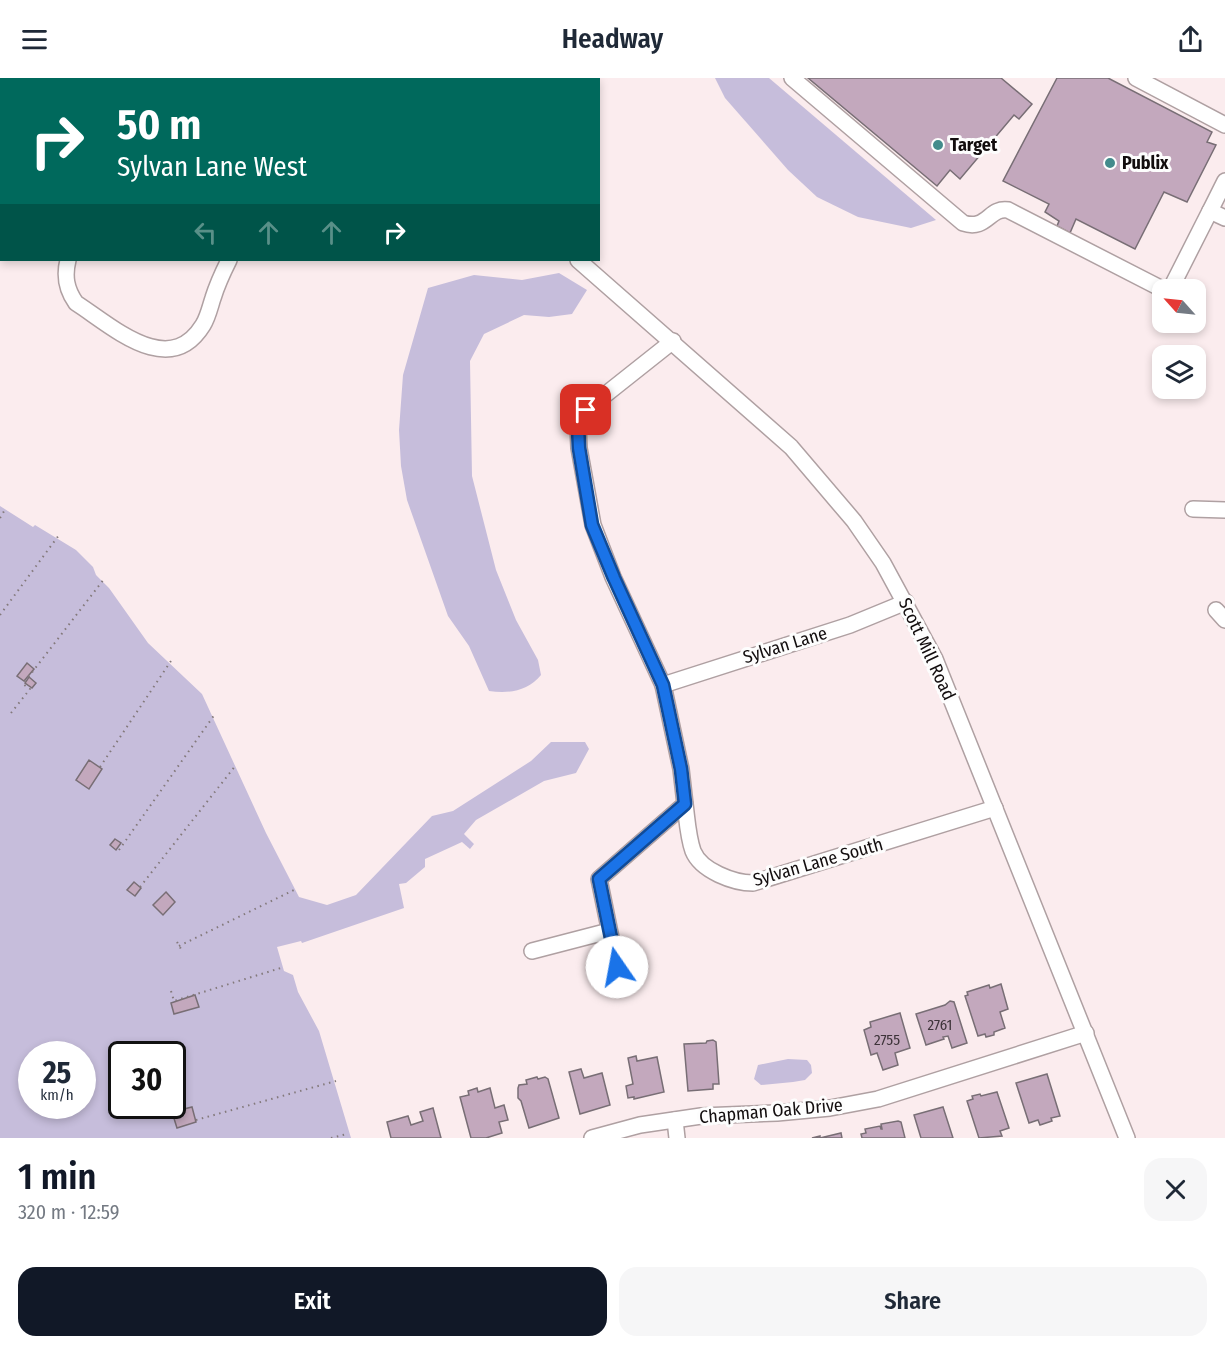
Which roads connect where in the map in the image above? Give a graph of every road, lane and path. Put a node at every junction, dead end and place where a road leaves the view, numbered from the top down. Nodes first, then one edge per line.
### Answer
1 (792, 78) edge
2 (1136, 78) edge
3 (1225, 125) edge
4 (1225, 181) edge
5 (1210, 211) junction
6 (1225, 218) edge
7 (68, 261) edge
8 (228, 261) edge
9 (579, 261) edge
10 (1176, 279) edge
11 (1152, 284) edge
12 (673, 341) junction
13 (6, 508) dead end
14 (1193, 510) dead end
15 (1225, 510) edge
16 (0, 518) edge
17 (59, 535) dead end
18 (104, 579) dead end
19 (906, 602) junction
20 (0, 615) edge
21 (171, 661) dead end
22 (663, 685) junction
23 (11, 713) dead end
24 (215, 714) dead end
25 (236, 765) dead end
26 (100, 767) dead end
27 (685, 804) junction
28 (995, 808) junction
29 (119, 850) dead end
30 (140, 887) dead end
31 (296, 889) dead end
32 (609, 931) junction
33 (179, 946) dead end
34 (532, 951) dead end
35 (284, 967) dead end
36 (617, 967) dead end
37 (171, 991) dead end
38 (1086, 1033) junction
39 (336, 1081) dead end
40 (196, 1120) dead end
41 (675, 1120) junction
42 (347, 1134) dead end
43 (331, 1138) edge
44 (592, 1138) edge
45 (677, 1138) edge
46 (1127, 1138) edge

1 - 11 street
2 - 3 street
4 - 5 street
5 - 6 street
5 - 10 street
7 - 8 street
9 - 12 street, Scott Mill Road
12 - 19 street, Scott Mill Road
12 - 22 street, Sylvan Lane South
13 - 16 path
14 - 15 street
17 - 20 path
18 - 23 path
19 - 22 street, Sylvan Lane
19 - 28 street, Scott Mill Road
21 - 26 path
22 - 27 street, Sylvan Lane South
24 - 29 path
25 - 30 path
27 - 28 street, Sylvan Lane South
27 - 32 street
28 - 38 street, Scott Mill Road
31 - 33 path
32 - 34 street
32 - 36 street
35 - 37 path
38 - 41 street, Chapman Oak Drive
38 - 46 street, Scott Mill Road
39 - 40 path
41 - 44 street, Chapman Oak Drive
41 - 45 street
42 - 43 path

